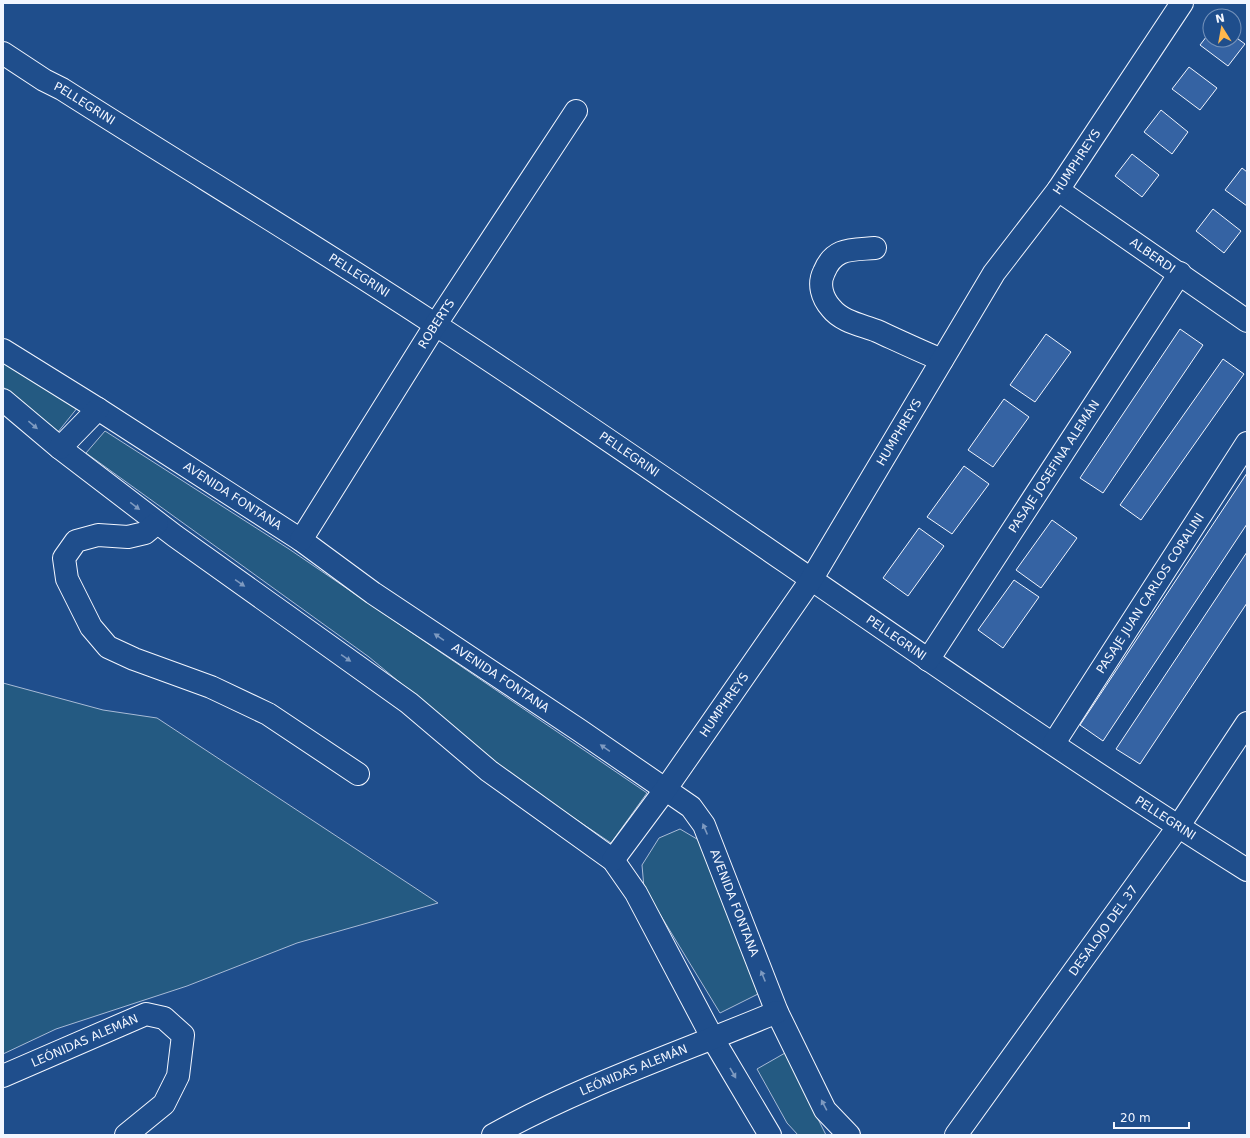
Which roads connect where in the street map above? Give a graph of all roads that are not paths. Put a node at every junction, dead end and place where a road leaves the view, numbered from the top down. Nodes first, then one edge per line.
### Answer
1 (1182, 3) edge
2 (3, 53) edge
3 (576, 111) dead end
4 (1058, 190) junction
5 (875, 248) dead end
6 (1180, 273) junction
7 (1244, 313) edge
8 (436, 324) junction
9 (3, 350) edge
10 (942, 360) junction
11 (3, 400) edge
12 (98, 409) junction
13 (1247, 443) edge
14 (60, 448) junction
15 (157, 523) junction
16 (301, 540) junction
17 (812, 580) junction
18 (928, 660) junction
19 (1247, 723) edge
20 (1054, 743) junction
21 (358, 774) dead end
22 (665, 790) junction
23 (1178, 827) junction
24 (613, 860) junction
25 (1247, 870) edge
26 (777, 1012) junction
27 (713, 1039) junction
28 (3, 1076) edge
29 (126, 1135) edge
30 (493, 1135) edge
31 (770, 1135) edge
32 (848, 1135) edge
33 (956, 1135) edge

1 - 4 street, HUMPHREYS
2 - 8 street, PELLEGRINI
3 - 8 street, ROBERTS
4 - 6 street, ALBERDI
4 - 10 street, HUMPHREYS
5 - 10 street
6 - 7 street, ALBERDI
6 - 18 street, PASAJE JOSEFINA ALEMÁN
8 - 16 street, ROBERTS
8 - 17 street, PELLEGRINI
9 - 12 street, AVENIDA FONTANA
10 - 17 street, HUMPHREYS
11 -> 14 street
12 - 14 street
12 - 16 street, AVENIDA FONTANA
13 - 20 street, PASAJE JUAN CARLOS CORALINI
14 -> 15 street
15 - 21 street
15 -> 24 street
22 -> 16 street, AVENIDA FONTANA
17 - 18 street, PELLEGRINI
17 - 22 street, HUMPHREYS
18 - 20 street, PELLEGRINI
19 - 23 street, DESALOJO DEL 37
20 - 23 street, PELLEGRINI
22 - 24 street, HUMPHREYS
26 -> 22 street, AVENIDA FONTANA
23 - 25 street, PELLEGRINI
23 - 33 street, DESALOJO DEL 37
24 - 27 street
26 - 27 street, LEÓNIDAS ALEMÁN
32 -> 26 street, AVENIDA FONTANA
27 - 30 street, LEÓNIDAS ALEMÁN
27 -> 31 street
28 - 29 street, LEÓNIDAS ALEMÁN

